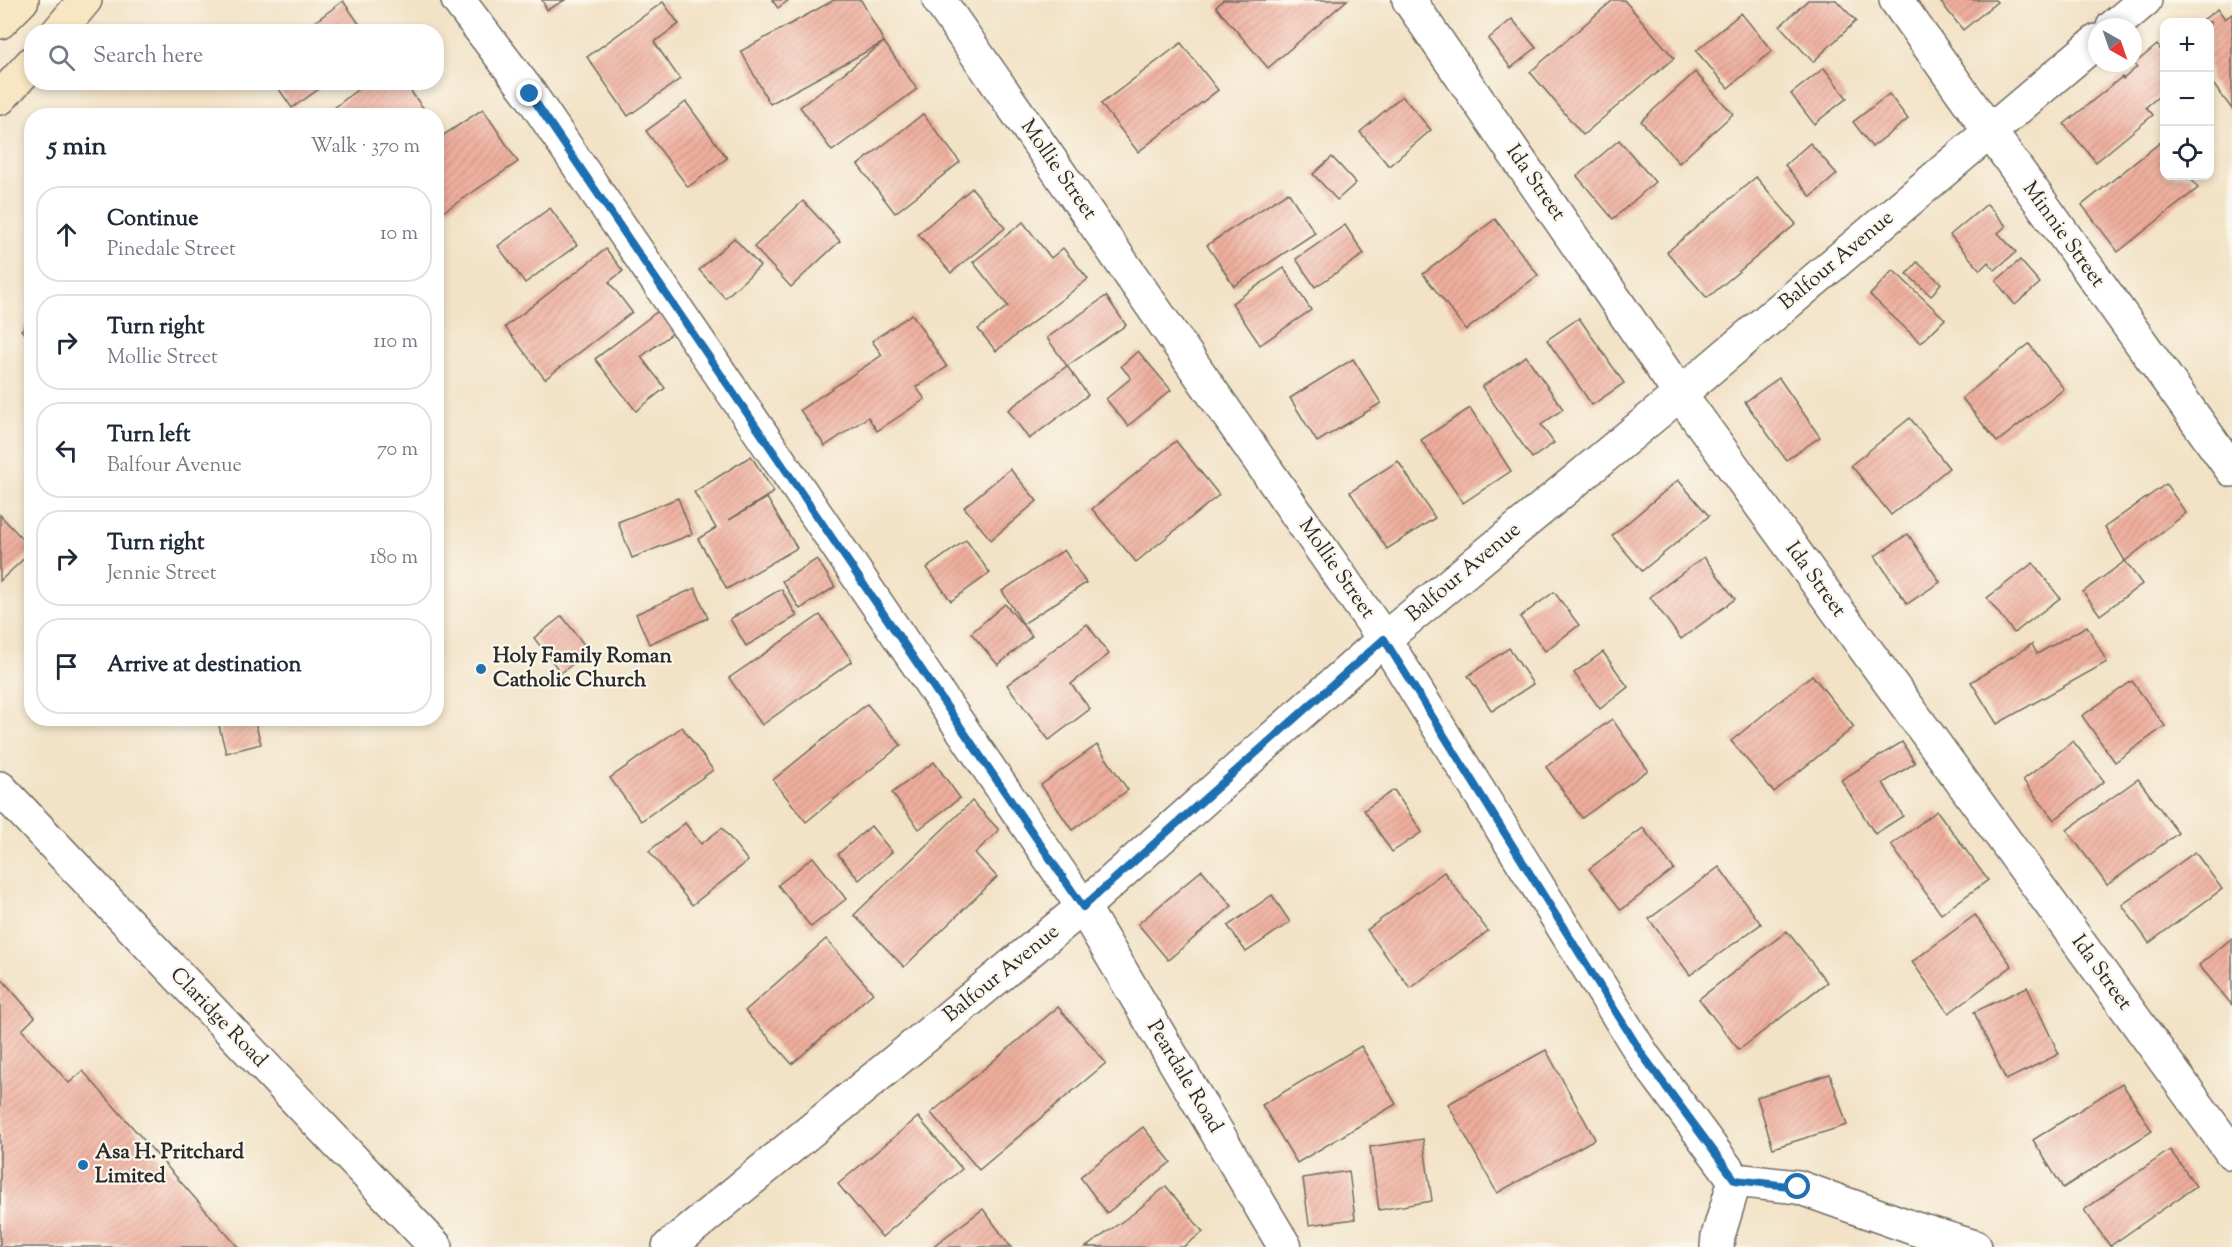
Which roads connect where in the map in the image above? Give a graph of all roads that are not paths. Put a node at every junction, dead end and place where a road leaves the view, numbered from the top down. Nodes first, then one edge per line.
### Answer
1 (22, 0) edge
2 (85, 0) edge
3 (458, 0) edge
4 (939, 0) edge
5 (1409, 0) edge
6 (1896, 0) edge
7 (2145, 0) edge
8 (2124, 18) edge
9 (0, 22) edge
10 (65, 24) edge
11 (2088, 49) edge
12 (24, 72) edge
13 (0, 98) edge
14 (1989, 133) junction
15 (1680, 394) junction
16 (2232, 470) edge
17 (1384, 639) junction
18 (0, 788) edge
19 (1083, 907) junction
20 (2232, 1153) edge
21 (1735, 1180) junction
22 (436, 1247) edge
23 (669, 1247) edge
24 (1285, 1247) edge
25 (1717, 1247) edge
26 (1975, 1247) edge

1 - 9 main road
2 - 10 main road
3 - 19 street, Peardale Road
4 - 17 street, Mollie Street
5 - 15 street, Ida Street
6 - 14 street, Minnie Street
7 - 8 street
11 - 14 street, Balfour Avenue
12 - 13 main road
14 - 15 street, Balfour Avenue
14 - 16 street, Minnie Street
15 - 17 street, Balfour Avenue
15 - 20 street, Ida Street
17 - 19 street, Balfour Avenue
17 - 21 street, Mollie Street
18 - 22 street, Claridge Road
19 - 23 street, Balfour Avenue
19 - 24 street, Peardale Road
21 - 25 street
21 - 26 street

